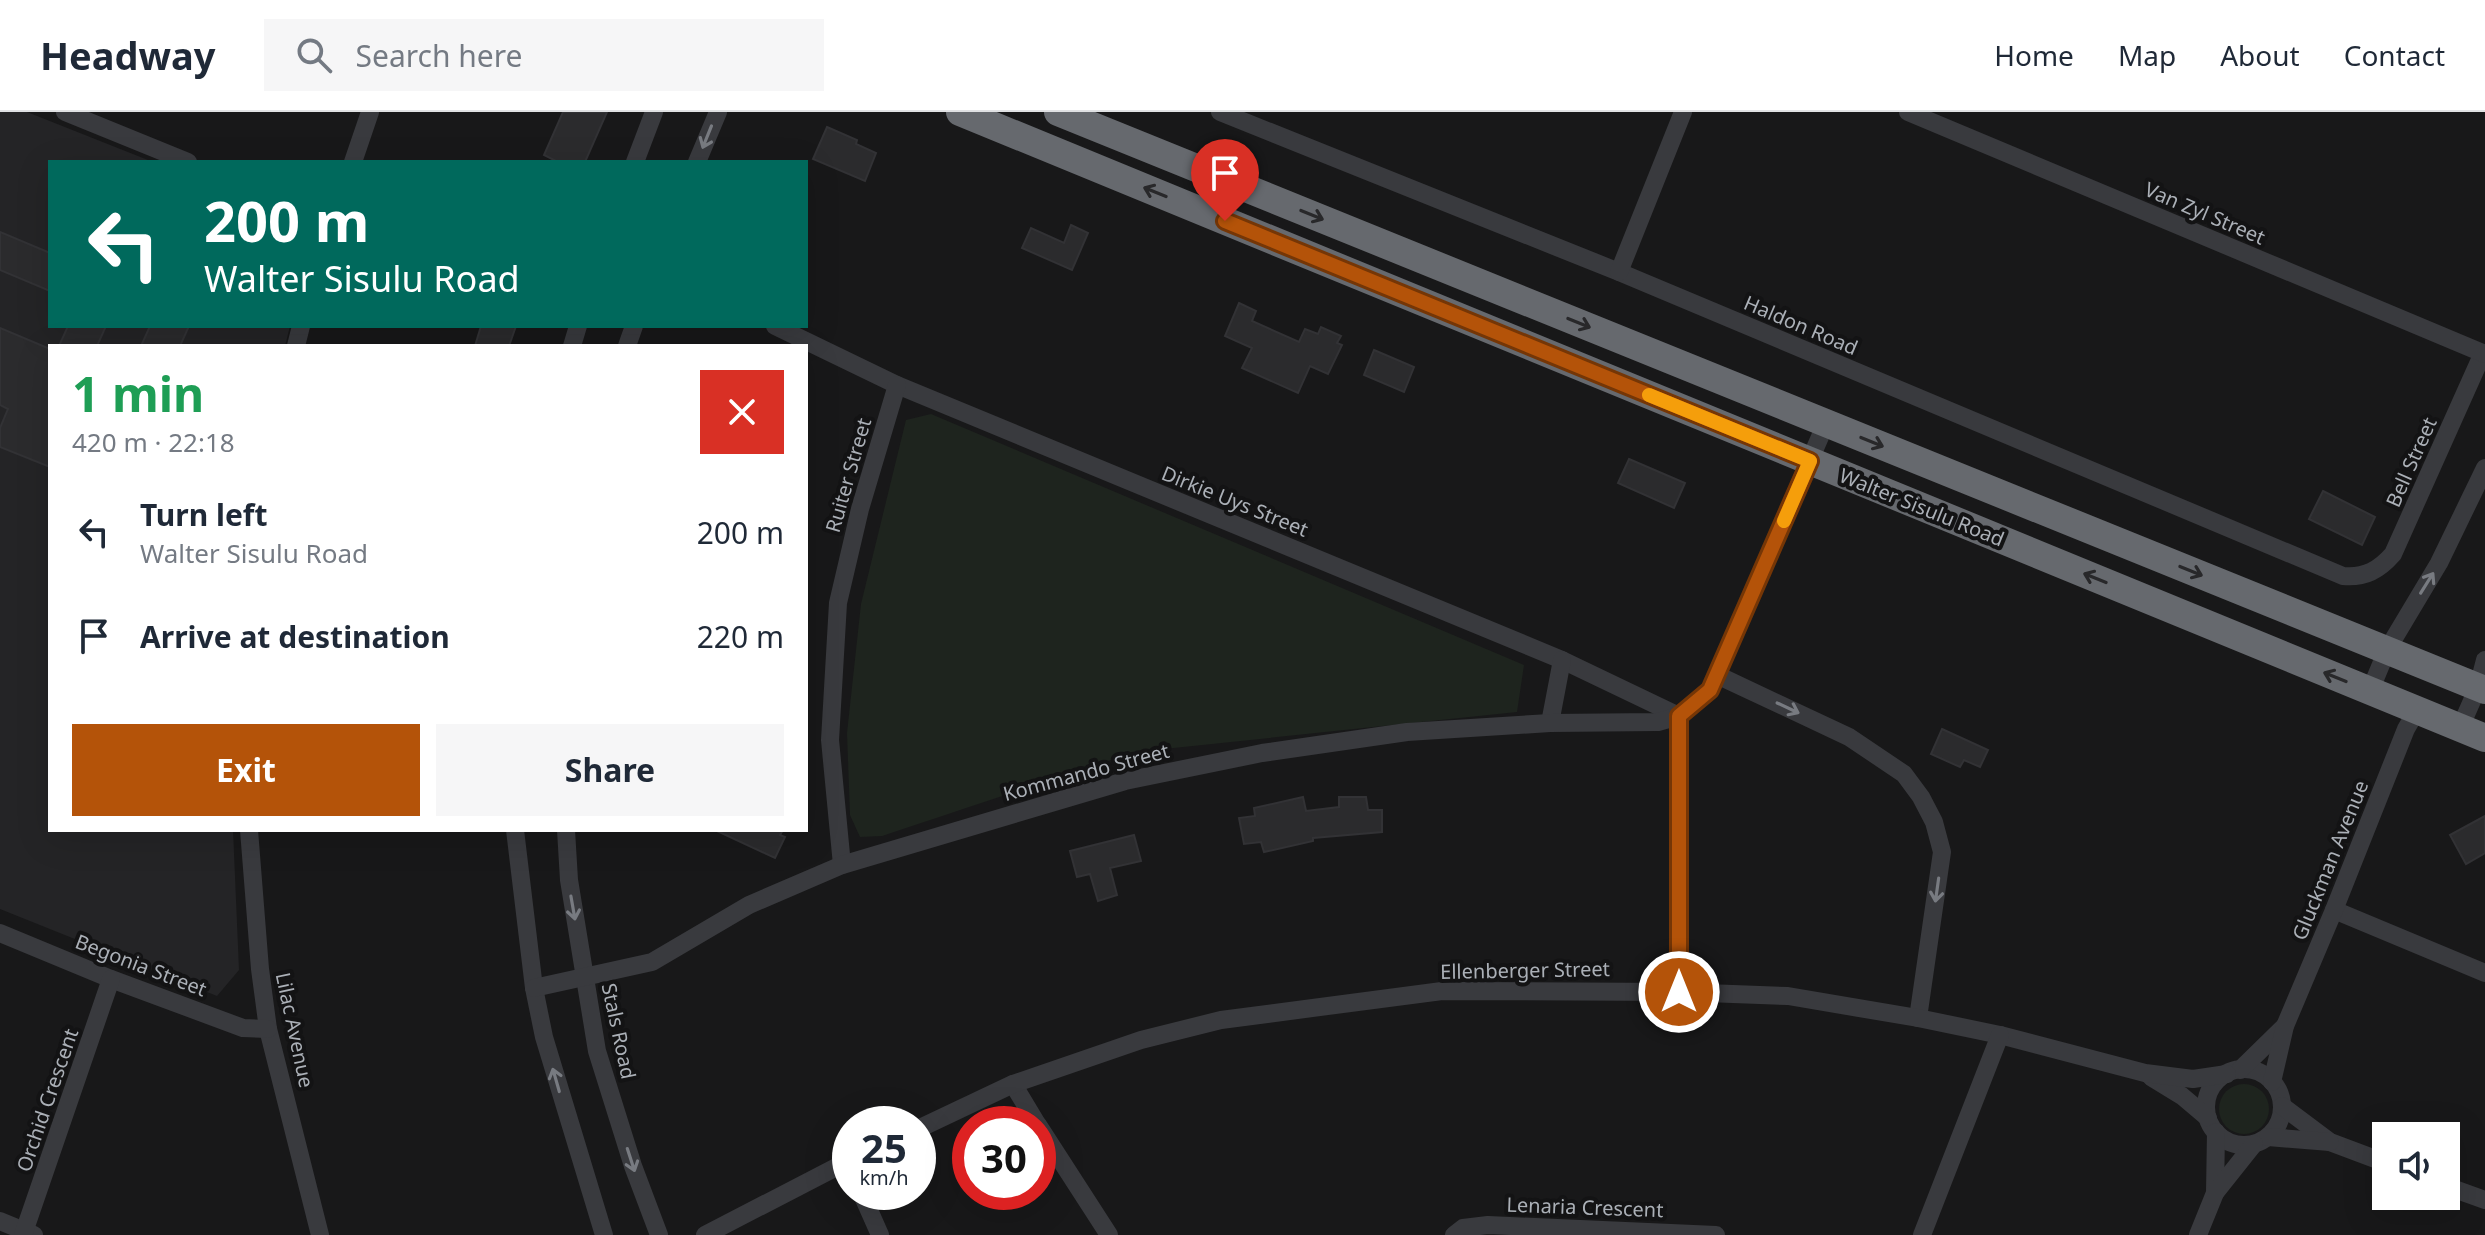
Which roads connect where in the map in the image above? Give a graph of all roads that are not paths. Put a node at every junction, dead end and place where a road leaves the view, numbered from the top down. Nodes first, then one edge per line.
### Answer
1 (65, 112) edge
2 (370, 112) edge
3 (654, 112) edge
4 (718, 112) edge
5 (960, 112) edge
6 (1220, 112) edge
7 (1683, 112) edge
8 (1908, 112) edge
9 (1067, 116) edge
10 (1063, 154) junction
11 (183, 160) edge
12 (354, 160) edge
13 (636, 160) edge
14 (698, 160) edge
15 (1267, 196) junction
16 (1252, 232) junction
17 (1619, 272) junction
18 (1541, 308) junction
19 (779, 328) edge
20 (1525, 344) junction
21 (2484, 353) edge
22 (897, 385) junction
23 (1826, 423) junction
24 (1810, 461) junction
25 (2485, 468) edge
26 (2004, 495) junction
27 (1988, 534) junction
28 (2364, 574) joint
29 (2246, 593) junction
30 (2230, 633) junction
31 (2387, 650) junction
32 (1562, 660) junction
33 (1717, 675) junction
34 (2483, 679) edge
35 (2370, 691) junction
36 (2417, 710) junction
37 (1679, 716) junction
38 (1550, 723) junction
39 (2473, 733) edge
40 (249, 832) edge
41 (515, 832) edge
42 (566, 832) edge
43 (842, 865) junction
44 (2334, 910) junction
45 (0, 933) edge
46 (2485, 973) edge
47 (585, 976) junction
48 (111, 979) junction
49 (534, 988) junction
50 (1679, 992) junction
51 (1918, 1018) junction
52 (2285, 1026) junction
53 (268, 1029) junction
54 (2000, 1035) junction
55 (2233, 1072) junction
56 (2145, 1073) junction
57 (2272, 1082) junction
58 (1013, 1084) junction
59 (1026, 1106) edge
60 (2282, 1106) junction
61 (936, 1120) edge
62 (2212, 1125) junction
63 (2261, 1140) junction
64 (2330, 1142) junction
65 (1056, 1153) edge
66 (2372, 1158) edge
67 (832, 1171) edge
68 (2460, 1191) edge
69 (2215, 1193) junction
70 (2485, 1200) edge
71 (869, 1210) edge
72 (0, 1221) edge
73 (27, 1234) edge
74 (320, 1235) edge
75 (604, 1235) edge
76 (659, 1235) edge
77 (705, 1235) edge
78 (880, 1235) edge
79 (1109, 1235) edge
80 (1454, 1235) edge
81 (1716, 1235) edge
82 (1922, 1235) edge
83 (2198, 1235) edge

1 - 11 street
2 - 12 street
3 - 13 street
4 -> 14 street
5 - 10 highway, Walter Sisulu Road
6 - 17 street, Haldon Road
7 - 17 street
8 - 21 street, Van Zyl Street
9 - 10 highway
9 - 15 highway, Walter Sisulu Road
16 -> 10 highway, Walter Sisulu Road
15 - 16 highway
15 -> 18 highway, Walter Sisulu Road
16 - 20 highway, Walter Sisulu Road
17 - 28 street, Haldon Road
18 - 20 highway
18 -> 23 highway, Walter Sisulu Road
19 - 22 street, Dirkie Uys Street
20 - 24 highway, Walter Sisulu Road
21 - 28 street, Bell Street
22 - 32 street, Dirkie Uys Street
22 - 43 street, Ruiter Street
23 - 24 street
23 -> 26 highway, Walter Sisulu Road
24 - 27 highway, Walter Sisulu Road
24 - 33 street
31 -> 25 street
26 - 27 highway
26 -> 29 highway, Walter Sisulu Road
30 -> 27 highway, Walter Sisulu Road
29 - 30 highway
29 - 31 highway, Walter Sisulu Road
35 -> 30 highway, Walter Sisulu Road
31 - 34 highway, Walter Sisulu Road
31 - 35 street
32 - 37 street, Dirkie Uys Street
32 - 38 street
33 - 37 street
33 -> 51 street
34 - 39 street
35 - 36 highway, Walter Sisulu Road
36 - 39 highway, Walter Sisulu Road
36 - 44 street, Gluckman Avenue
37 - 38 street, Kommando Street
37 - 50 street
38 - 43 street, Kommando Street
40 - 53 street, Lilac Avenue
41 - 49 street
42 -> 47 street, Stals Road
43 - 47 street, Kommando Street
44 - 46 street
44 - 52 street, Gluckman Avenue
45 - 48 street, Begonia Street
47 - 49 street, Kommando Street
47 -> 76 street, Stals Road
48 - 53 street, Begonia Street
48 - 73 street, Orchid Crescent
75 -> 49 street
50 - 51 street, Ellenberger Street
50 - 58 street, Ellenberger Street
51 - 54 street, Ellenberger Street
52 - 55 street, Gluckman Avenue
52 - 57 street, Gluckman Avenue
53 - 74 street, Lilac Avenue
54 - 56 street, Ellenberger Street
54 - 82 street
55 - 56 street, Ellenberger Street
55 - 57 street
55 - 62 street
56 - 62 street, Ellenberger Street
57 - 60 street
58 - 59 street
58 - 61 street, Ellenberger Street
60 - 63 street
60 - 64 street
62 - 63 street
62 - 69 street
63 - 64 street
63 - 69 street
64 - 66 street
65 - 79 street
67 - 77 street
68 - 70 street
69 - 83 street
71 - 78 street
72 - 73 street
80 - 81 street, Lenaria Crescent

